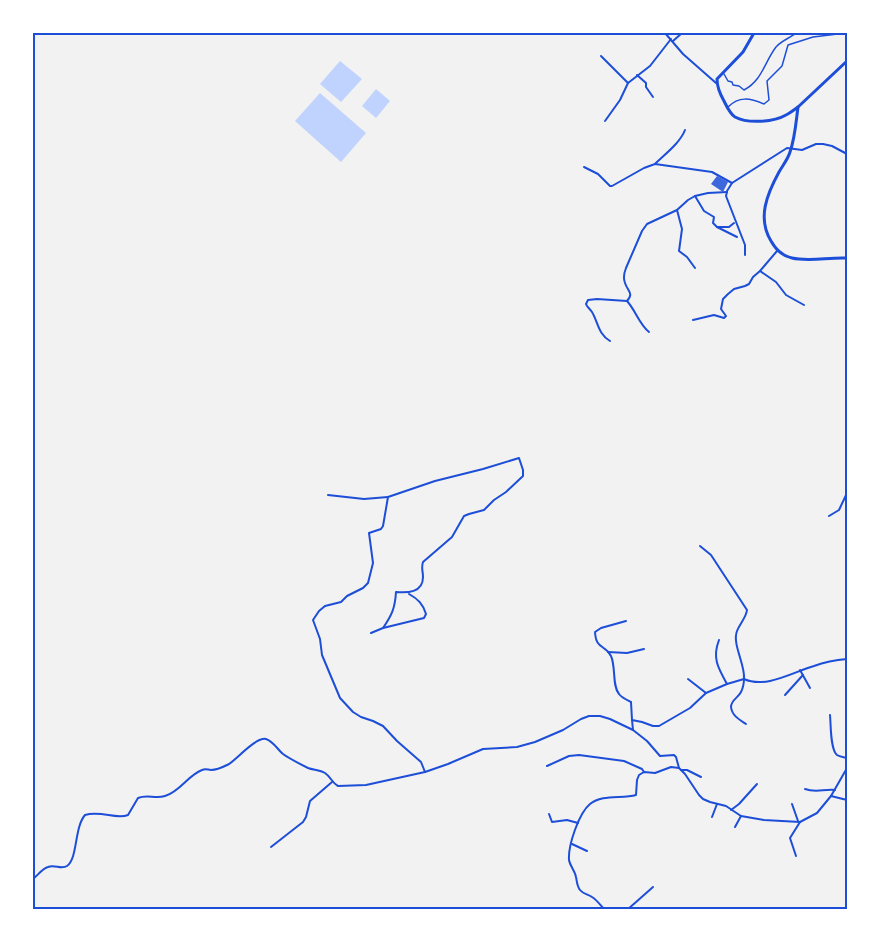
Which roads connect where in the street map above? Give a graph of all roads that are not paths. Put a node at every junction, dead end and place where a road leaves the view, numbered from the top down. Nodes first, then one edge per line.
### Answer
1 (665, 33) edge
2 (682, 33) edge
3 (754, 33) edge
4 (796, 33) edge
5 (846, 33) edge
6 (672, 40) junction
7 (601, 56) dead end
8 (847, 61) edge
9 (723, 72) junction
10 (637, 75) junction
11 (628, 83) junction
12 (717, 84) junction
13 (653, 97) dead end
14 (798, 107) junction
15 (728, 108) junction
16 (605, 121) dead end
17 (685, 130) dead end
18 (791, 149) junction
19 (847, 154) edge
20 (655, 164) junction
21 (584, 167) dead end
22 (732, 183) junction
23 (727, 192) junction
24 (694, 196) junction
25 (677, 210) junction
26 (734, 223) dead end
27 (717, 227) junction
28 (737, 237) dead end
29 (777, 251) junction
30 (746, 255) dead end
31 (847, 258) edge
32 (695, 268) dead end
33 (760, 271) junction
34 (627, 301) junction
35 (804, 305) dead end
36 (693, 320) dead end
37 (649, 332) dead end
38 (610, 341) dead end
39 (847, 493) edge
40 (328, 495) dead end
41 (388, 497) junction
42 (829, 516) dead end
43 (700, 546) dead end
44 (409, 594) junction
45 (626, 621) dead end
46 (383, 628) junction
47 (371, 633) dead end
48 (719, 640) dead end
49 (644, 649) dead end
50 (608, 652) junction
51 (847, 659) edge
52 (800, 670) junction
53 (803, 675) junction
54 (688, 679) dead end
55 (744, 679) junction
56 (727, 684) junction
57 (810, 688) dead end
58 (706, 693) junction
59 (785, 695) dead end
60 (830, 715) dead end
61 (632, 720) junction
62 (746, 724) dead end
63 (633, 730) junction
64 (847, 758) edge
65 (547, 766) dead end
66 (847, 768) edge
67 (680, 769) junction
68 (425, 772) junction
69 (644, 772) junction
70 (701, 777) dead end
71 (332, 782) junction
72 (757, 784) dead end
73 (805, 789) dead end
74 (835, 790) junction
75 (831, 796) junction
76 (847, 800) edge
77 (717, 804) junction
78 (792, 804) dead end
79 (731, 810) junction
80 (549, 814) dead end
81 (741, 816) junction
82 (712, 817) dead end
83 (799, 821) junction
84 (578, 823) junction
85 (735, 827) dead end
86 (572, 844) junction
87 (271, 847) dead end
88 (587, 851) dead end
89 (796, 856) dead end
90 (33, 879) edge
91 (653, 887) dead end
92 (605, 910) edge
93 (628, 910) edge

1 - 6 street
2 - 6 street
3 - 9 main road
4 - 9 street
5 - 15 street
6 - 10 street
6 - 12 street
7 - 11 street
8 - 14 main road
9 - 12 main road
10 - 11 street
10 - 13 street
11 - 16 street
12 - 15 main road
14 - 15 main road
14 - 18 main road
17 - 20 street
18 - 19 street
18 - 22 street
18 - 29 main road
20 - 21 street
20 - 22 street
22 - 23 street
23 - 24 street
23 - 30 street
24 - 25 street
24 - 27 street
25 - 32 street
25 - 34 street
26 - 27 street
27 - 28 street
29 - 31 main road
29 - 33 street
33 - 35 street
33 - 36 street
34 - 37 street
34 - 38 street
39 - 42 street
40 - 41 street
41 - 44 street
41 - 68 street
43 - 55 street
44 - 46 street
44 - 46 street
45 - 50 street
46 - 47 street
48 - 56 street
49 - 50 street
50 - 61 street
51 - 52 street
52 - 53 street
52 - 55 street
53 - 57 street
53 - 59 street
54 - 58 street
55 - 56 street
55 - 62 street
56 - 58 street
58 - 61 street
60 - 64 street
61 - 63 street
63 - 67 street
63 - 68 street
65 - 69 street
66 - 74 street
67 - 69 street
67 - 70 street
67 - 77 street
68 - 71 street
69 - 84 street
71 - 87 street
71 - 90 street
72 - 79 street
73 - 74 street
74 - 75 street
75 - 76 street
75 - 83 street
77 - 79 street
77 - 82 street
78 - 83 street
79 - 81 street
80 - 84 street
81 - 83 street
81 - 85 street
83 - 89 street
84 - 86 street
86 - 88 street
86 - 92 street
91 - 93 street

